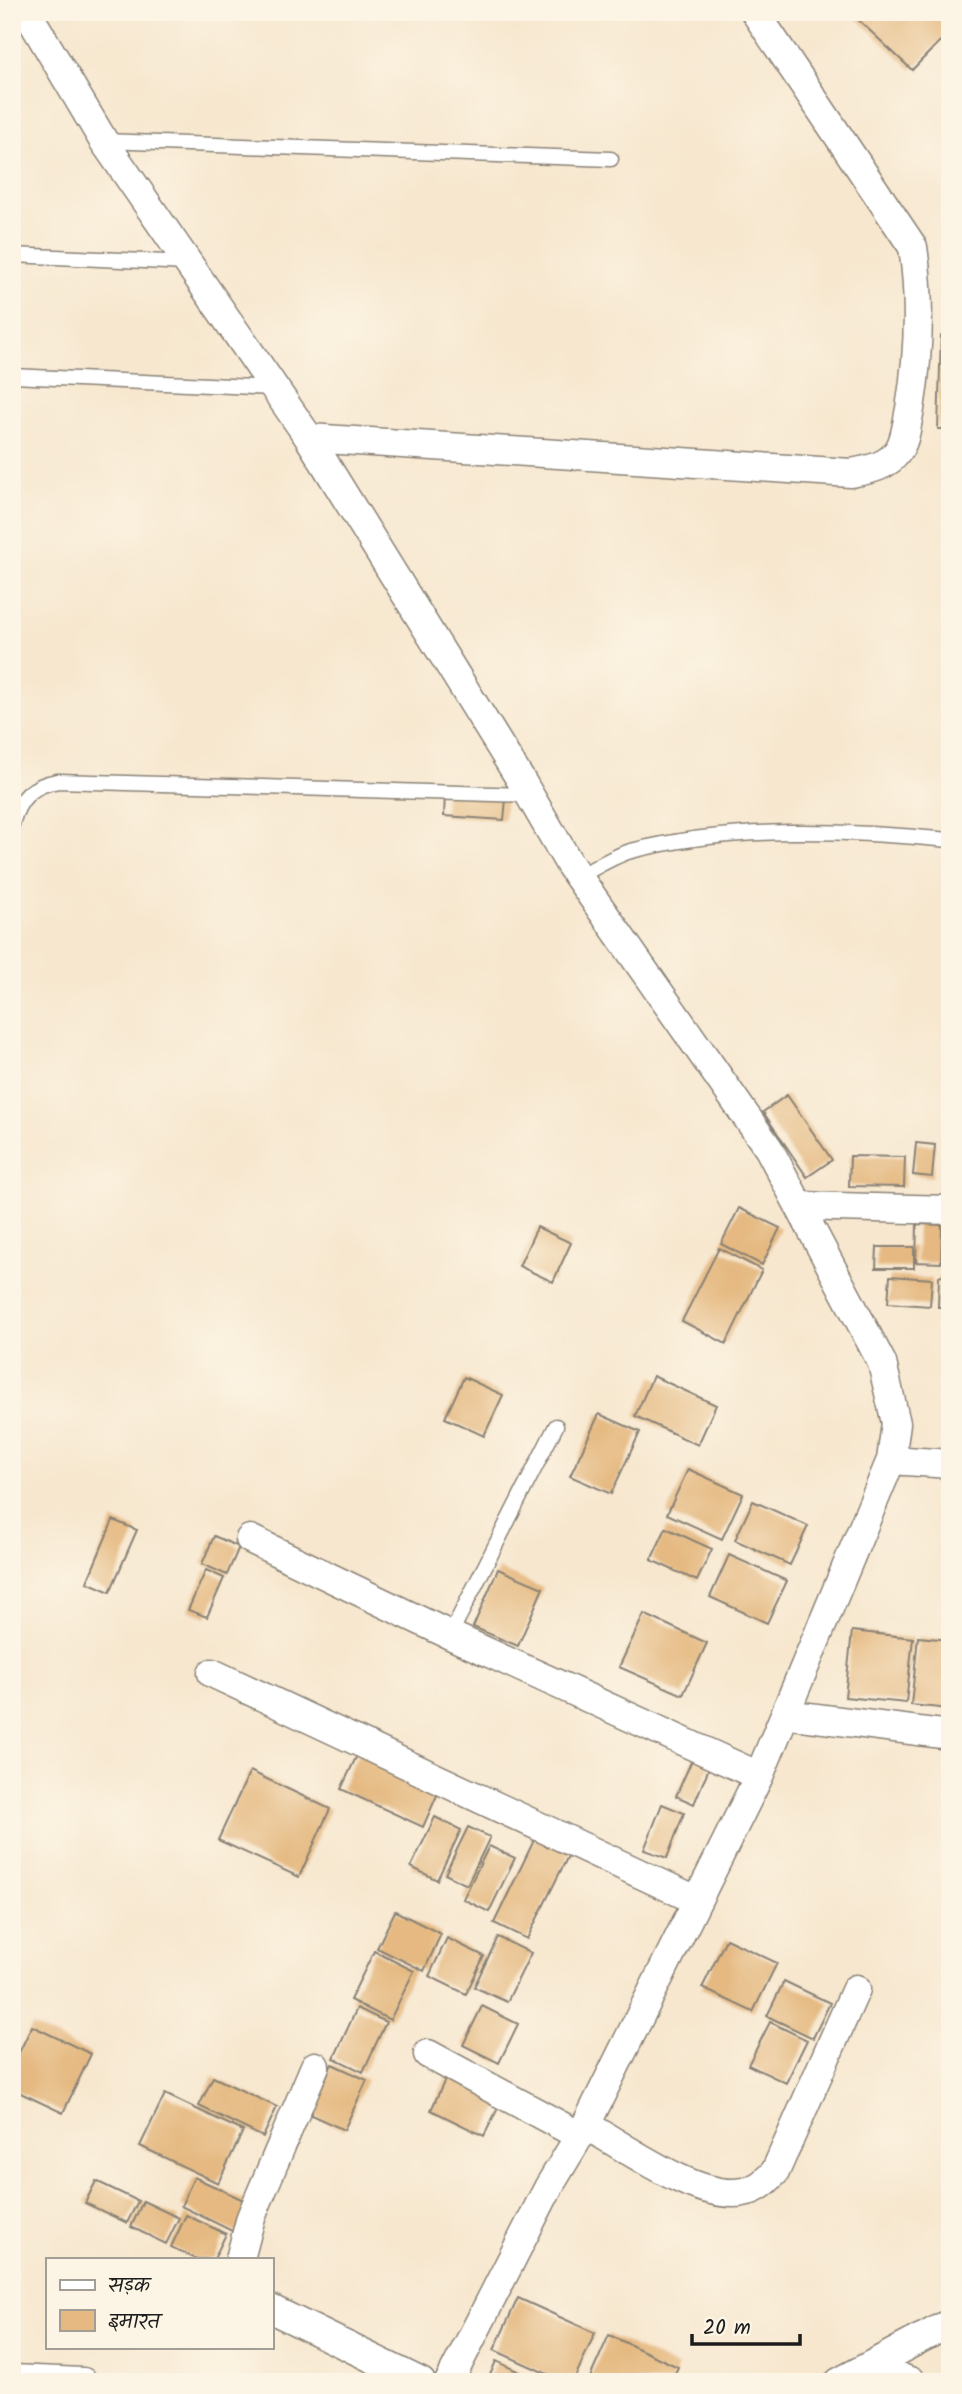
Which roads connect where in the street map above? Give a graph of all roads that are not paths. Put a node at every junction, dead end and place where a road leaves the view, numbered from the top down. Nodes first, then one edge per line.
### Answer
1 (27, 12) edge
2 (755, 12) edge
3 (103, 141) junction
4 (611, 159) dead end
5 (12, 255) edge
6 (189, 263) junction
7 (12, 376) edge
8 (275, 388) junction
9 (309, 438) junction
10 (530, 795) junction
11 (12, 824) edge
12 (950, 840) edge
13 (578, 877) junction
14 (799, 1206) junction
15 (950, 1210) edge
16 (556, 1426) dead end
17 (891, 1460) junction
18 (950, 1464) edge
19 (250, 1539) dead end
20 (450, 1635) junction
21 (212, 1673) dead end
22 (785, 1714) junction
23 (950, 1735) edge
24 (759, 1776) junction
25 (696, 1900) junction
26 (856, 1989) dead end
27 (428, 2053) dead end
28 (315, 2066) dead end
29 (583, 2131) junction
30 (240, 2258) edge
31 (273, 2310) edge
32 (950, 2323) edge
33 (871, 2366) junction
34 (12, 2379) edge
35 (83, 2382) edge
36 (421, 2382) edge
37 (449, 2382) edge
38 (839, 2382) edge
39 (912, 2382) edge

1 - 3 street
2 - 9 street
3 - 4 lane
3 - 6 street
5 - 6 lane
6 - 8 street
7 - 8 lane
8 - 9 street
9 - 10 street
10 - 11 lane
10 - 13 street
12 - 13 lane
13 - 14 street
14 - 15 street
14 - 17 street
16 - 20 lane
17 - 18 street
17 - 22 street
19 - 20 street
20 - 24 street
21 - 25 street
22 - 23 street
22 - 24 street
24 - 25 street
25 - 29 street
26 - 29 street
27 - 29 street
28 - 30 street
29 - 37 street
31 - 36 street
32 - 33 street
33 - 38 street
33 - 39 street
34 - 35 street

